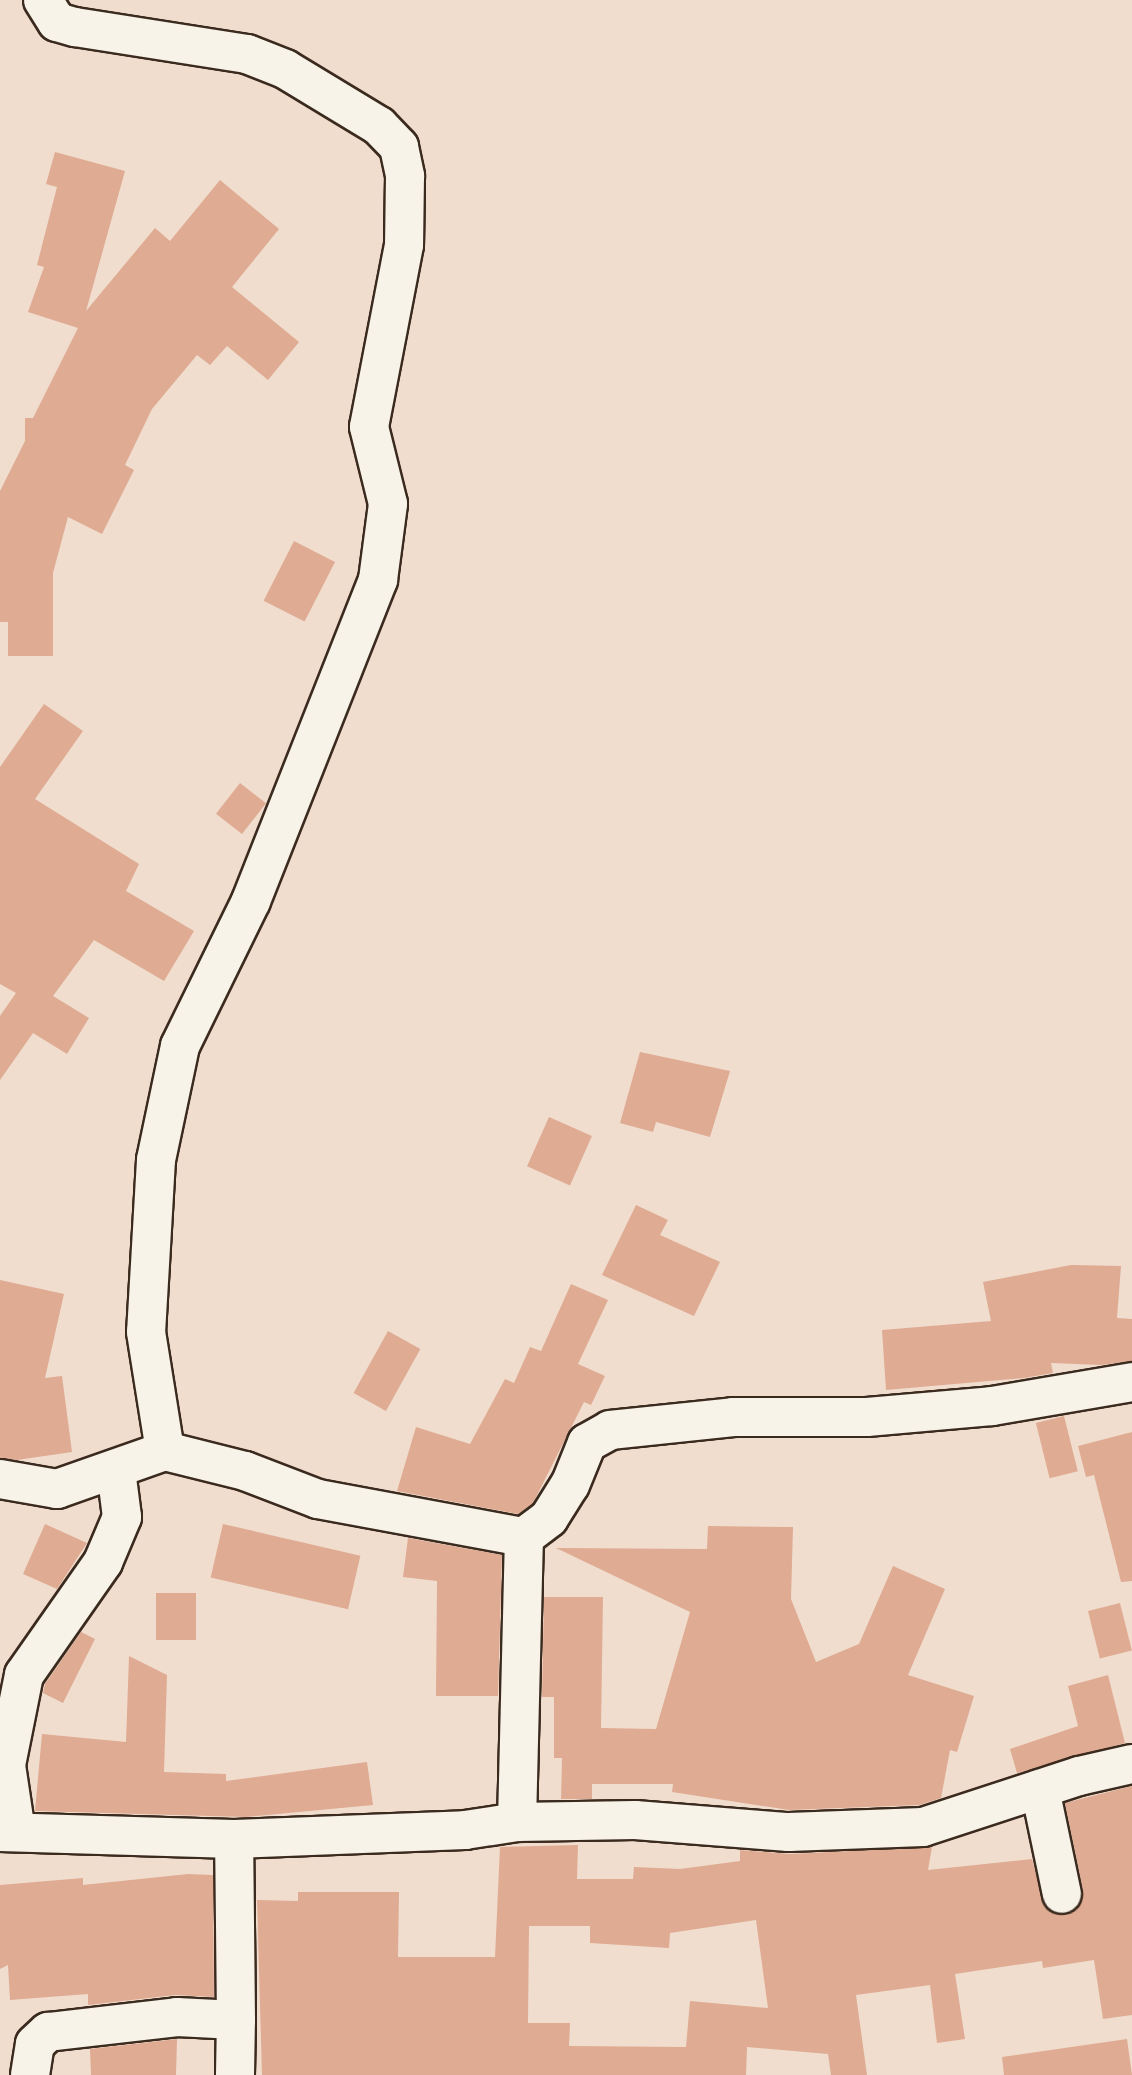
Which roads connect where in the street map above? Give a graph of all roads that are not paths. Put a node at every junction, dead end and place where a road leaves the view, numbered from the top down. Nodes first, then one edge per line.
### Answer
1 (43, 0) edge
2 (1132, 1382) edge
3 (165, 1451) junction
4 (116, 1470) junction
5 (0, 1479) edge
6 (524, 1537) junction
7 (1132, 1765) edge
8 (1040, 1789) junction
9 (517, 1822) junction
10 (8, 1832) edge
11 (234, 1839) junction
12 (1062, 1894) dead end
13 (236, 2020) junction
14 (30, 2075) edge
15 (235, 2075) edge

1 - 3 street
2 - 6 street
3 - 4 street
3 - 6 street
4 - 5 street
4 - 10 street
6 - 9 street
7 - 8 street
8 - 9 street
8 - 12 street
9 - 11 street
10 - 11 street
11 - 13 street
13 - 14 street
13 - 15 street

